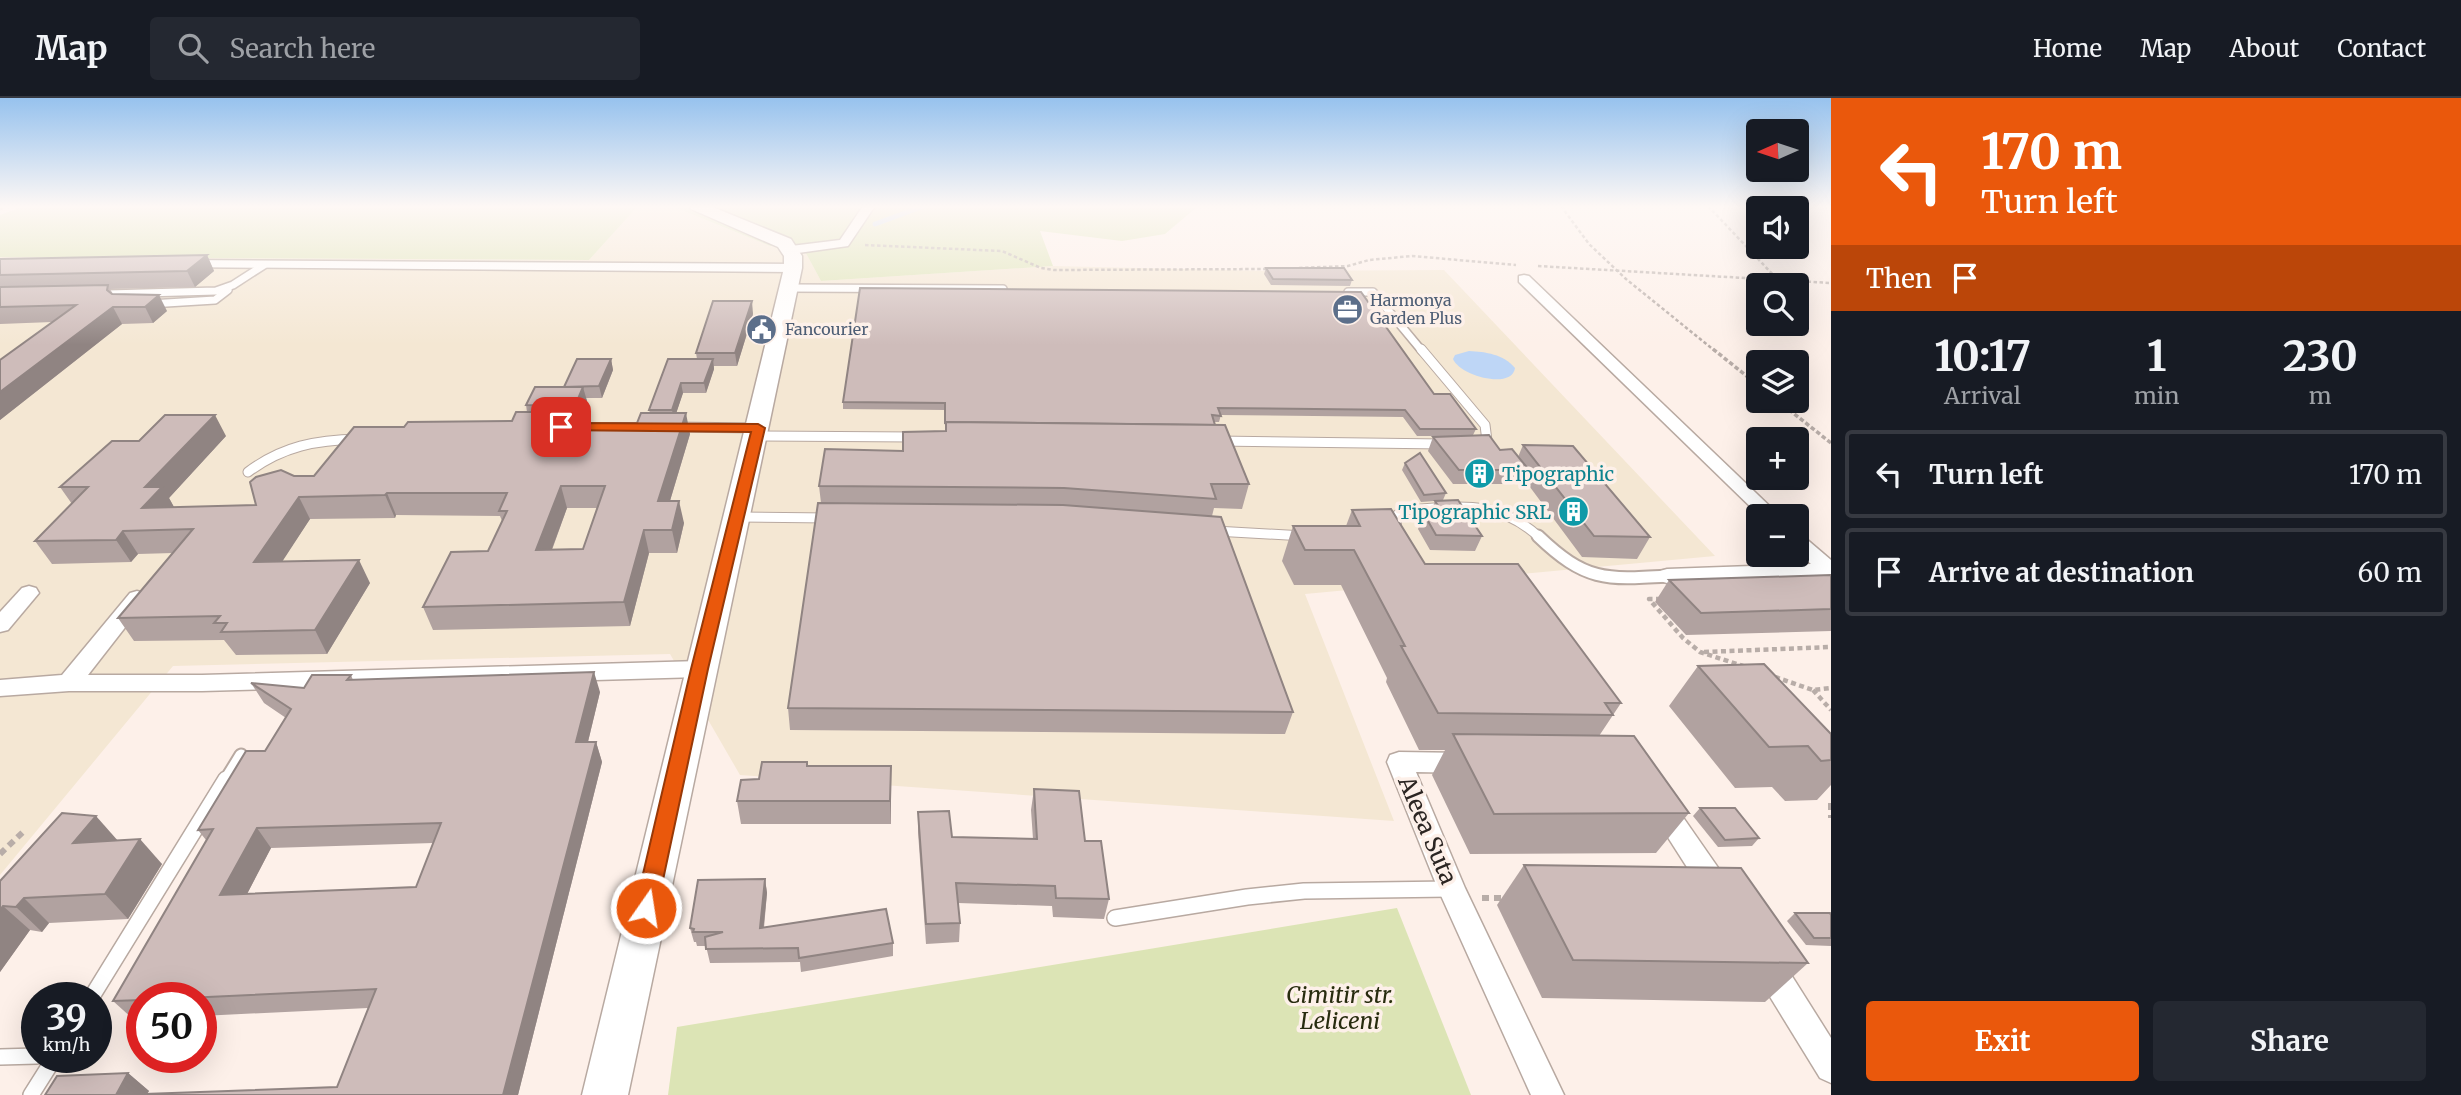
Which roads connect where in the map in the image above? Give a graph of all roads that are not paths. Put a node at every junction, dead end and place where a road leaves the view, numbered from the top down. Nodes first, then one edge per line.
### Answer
1 (787, 253) edge
2 (825, 253) edge
3 (173, 264) edge
4 (264, 265) junction
5 (791, 269) junction
6 (1524, 272) road end
7 (233, 285) junction
8 (1011, 289) edge
9 (1331, 292) edge
10 (99, 294) edge
11 (135, 304) edge
12 (667, 427) edge
13 (757, 432) junction
14 (368, 438) edge
15 (924, 438) edge
16 (1202, 441) edge
17 (1452, 444) edge
18 (1466, 444) edge
19 (248, 472) dead end
20 (1759, 504) edge
21 (738, 517) junction
22 (846, 518) edge
23 (1198, 530) edge
24 (1379, 536) edge
25 (1321, 537) edge
26 (1809, 552) edge
27 (1830, 570) edge
28 (1667, 576) joint
29 (145, 589) edge
30 (29, 593) dead end
31 (0, 625) edge
32 (700, 669) junction
33 (69, 683) junction
34 (0, 688) edge
35 (241, 755) edge
36 (1495, 763) edge
37 (1649, 788) edge
38 (1454, 893) junction
39 (1731, 911) edge
40 (1115, 918) dead end
41 (1750, 939) edge
42 (101, 982) edge
43 (21, 1056) edge
44 (0, 1057) edge
45 (1831, 1067) edge
46 (45, 1073) edge
47 (31, 1095) edge
48 (605, 1095) edge
49 (1548, 1095) edge

1 - 5 main road
2 - 5 street
3 - 4 street
4 - 5 street
4 - 7 lane
5 - 8 lane
5 - 13 main road
6 - 20 street
7 - 10 lane
7 - 11 lane
9 - 18 lane
12 - 13 lane
13 - 15 lane
13 - 21 main road
14 - 19 lane
16 - 17 lane
21 - 22 lane
21 - 32 main road
23 - 25 lane
24 - 28 lane
26 - 27 street
27 - 28 street
29 - 33 street
30 - 31 street
32 - 33 street
32 - 48 main road
33 - 34 street
35 - 42 lane
36 - 38 street, Aleea Suta
37 - 39 street
38 - 40 lane
38 - 49 street, Aleea Suta
41 - 45 street
43 - 44 lane
46 - 47 lane

